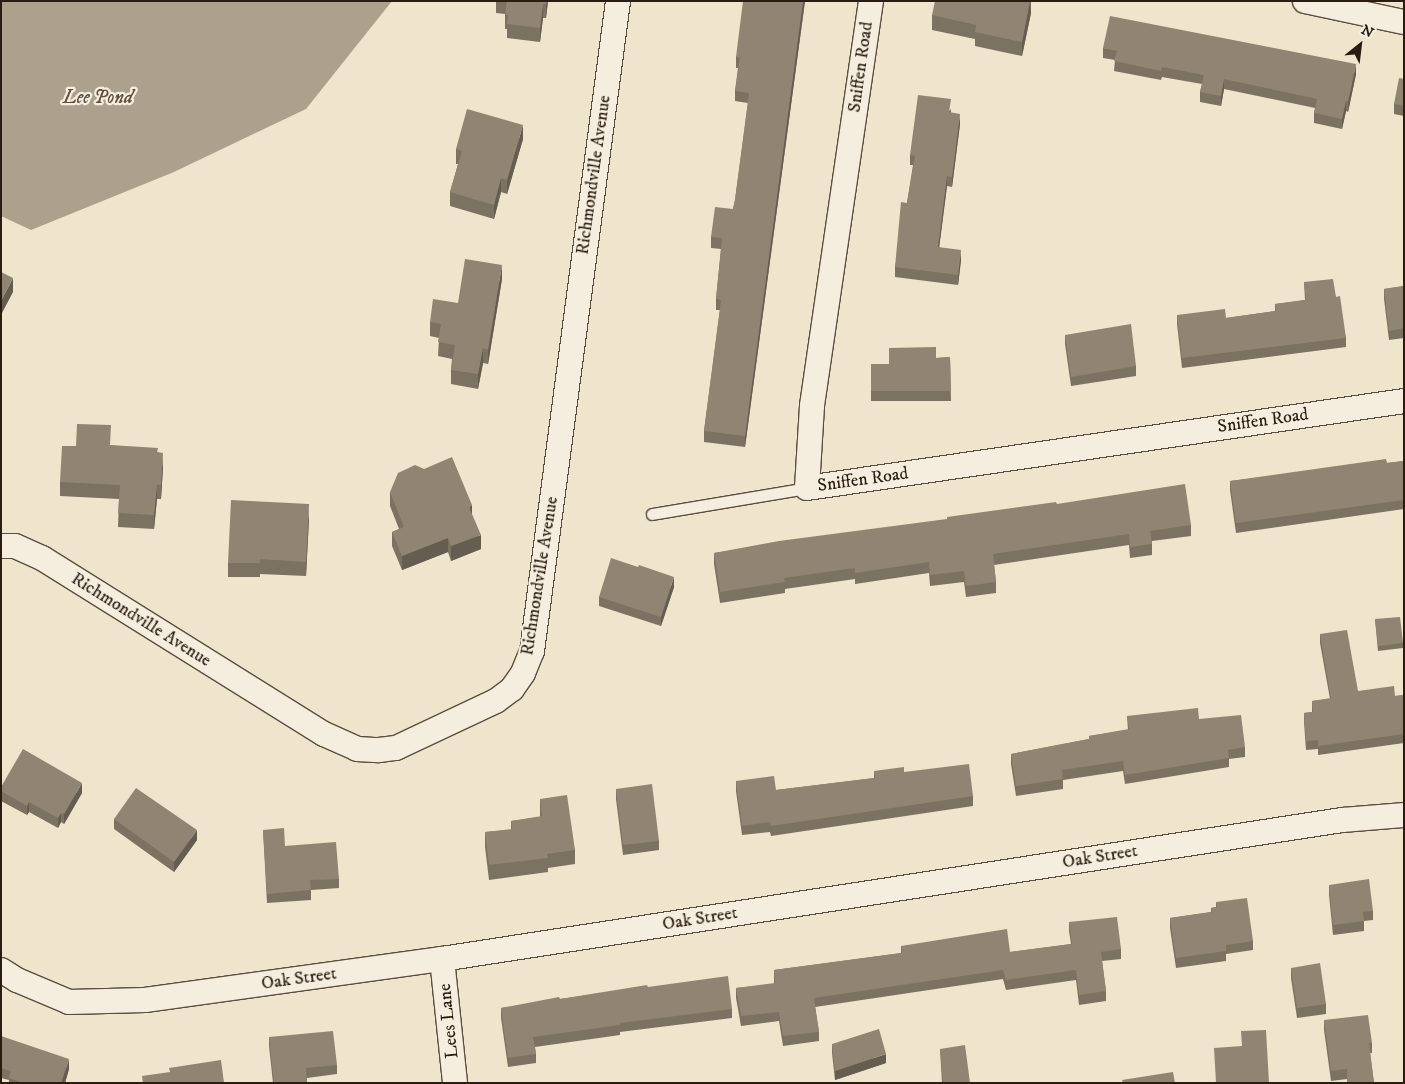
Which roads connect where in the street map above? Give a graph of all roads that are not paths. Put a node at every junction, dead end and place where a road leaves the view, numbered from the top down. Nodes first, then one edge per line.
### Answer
1 (618, 1) edge
2 (870, 1) edge
3 (1305, 1) edge
4 (1404, 22) edge
5 (1404, 401) edge
6 (807, 488) junction
7 (652, 514) dead end
8 (1, 546) edge
9 (1404, 815) edge
10 (442, 959) junction
11 (1, 970) edge
12 (455, 1083) edge

1 - 8 street, Richmondville Avenue
2 - 6 street, Sniffen Road
3 - 4 street
5 - 6 street, Sniffen Road
6 - 7 lane
9 - 10 street, Oak Street
10 - 11 street, Oak Street
10 - 12 street, Lees Lane

